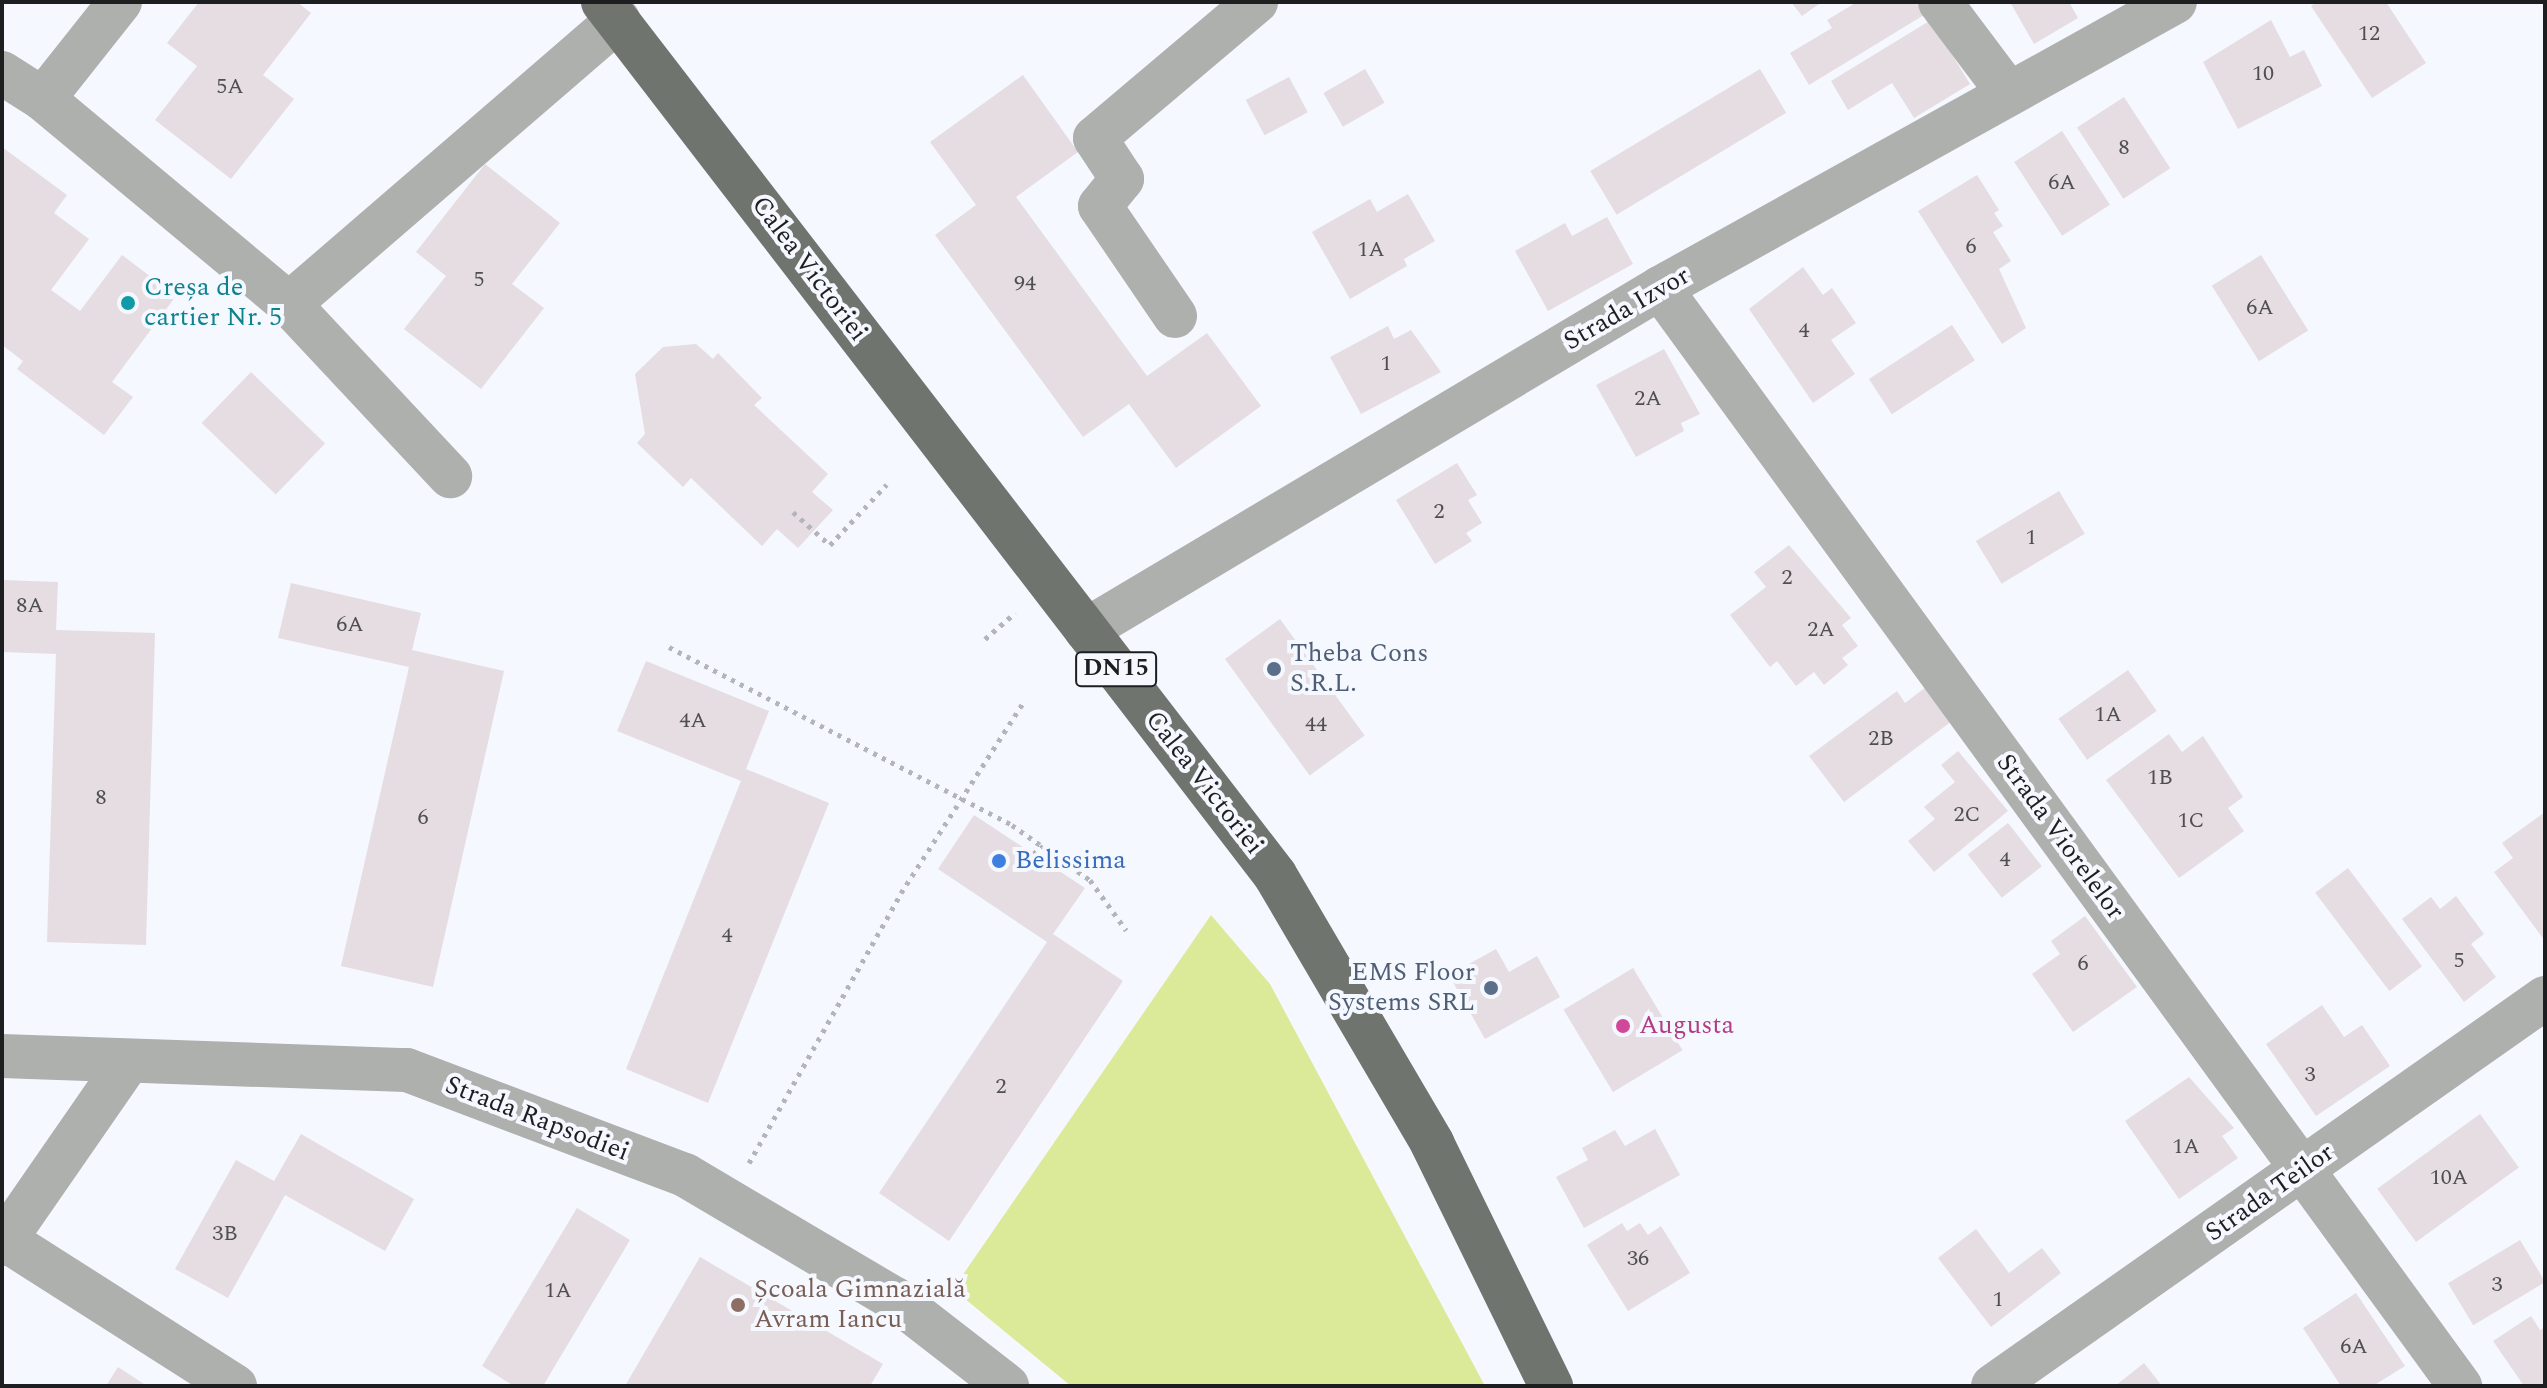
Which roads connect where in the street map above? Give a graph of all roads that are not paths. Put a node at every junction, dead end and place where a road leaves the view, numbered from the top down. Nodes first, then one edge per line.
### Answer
1 (120, 2) edge
2 (1256, 2) edge
3 (1940, 2) edge
4 (2175, 2) edge
5 (611, 11) edge
6 (2, 73) edge
7 (2009, 94) junction
8 (43, 99) junction
9 (1660, 288) junction
10 (289, 304) junction
11 (1175, 316) dead end
12 (450, 476) dead end
13 (1086, 630) junction
14 (2545, 998) edge
15 (2, 1056) edge
16 (126, 1065) junction
17 (2303, 1170) junction
18 (3, 1241) edge
19 (235, 1386) edge
20 (1007, 1386) edge
21 (1551, 1386) edge
22 (1993, 1386) edge
23 (2460, 1386) edge

1 - 8 street
2 - 11 street
3 - 7 street
4 - 7 street, Strada Izvor
5 - 10 street
5 - 13 main road, Calea Victoriei / DN15
6 - 8 street
7 - 9 street, Strada Izvor
8 - 10 street
9 - 13 street, Strada Izvor
9 - 17 street, Strada Viorelelor
10 - 12 street
13 - 21 main road, Calea Victoriei / DN15
14 - 17 street, Strada Teilor
15 - 16 street, Strada Rapsodiei
16 - 18 street
16 - 20 street, Strada Rapsodiei
17 - 22 street, Strada Teilor
17 - 23 street, Strada Viorelelor
18 - 19 street

